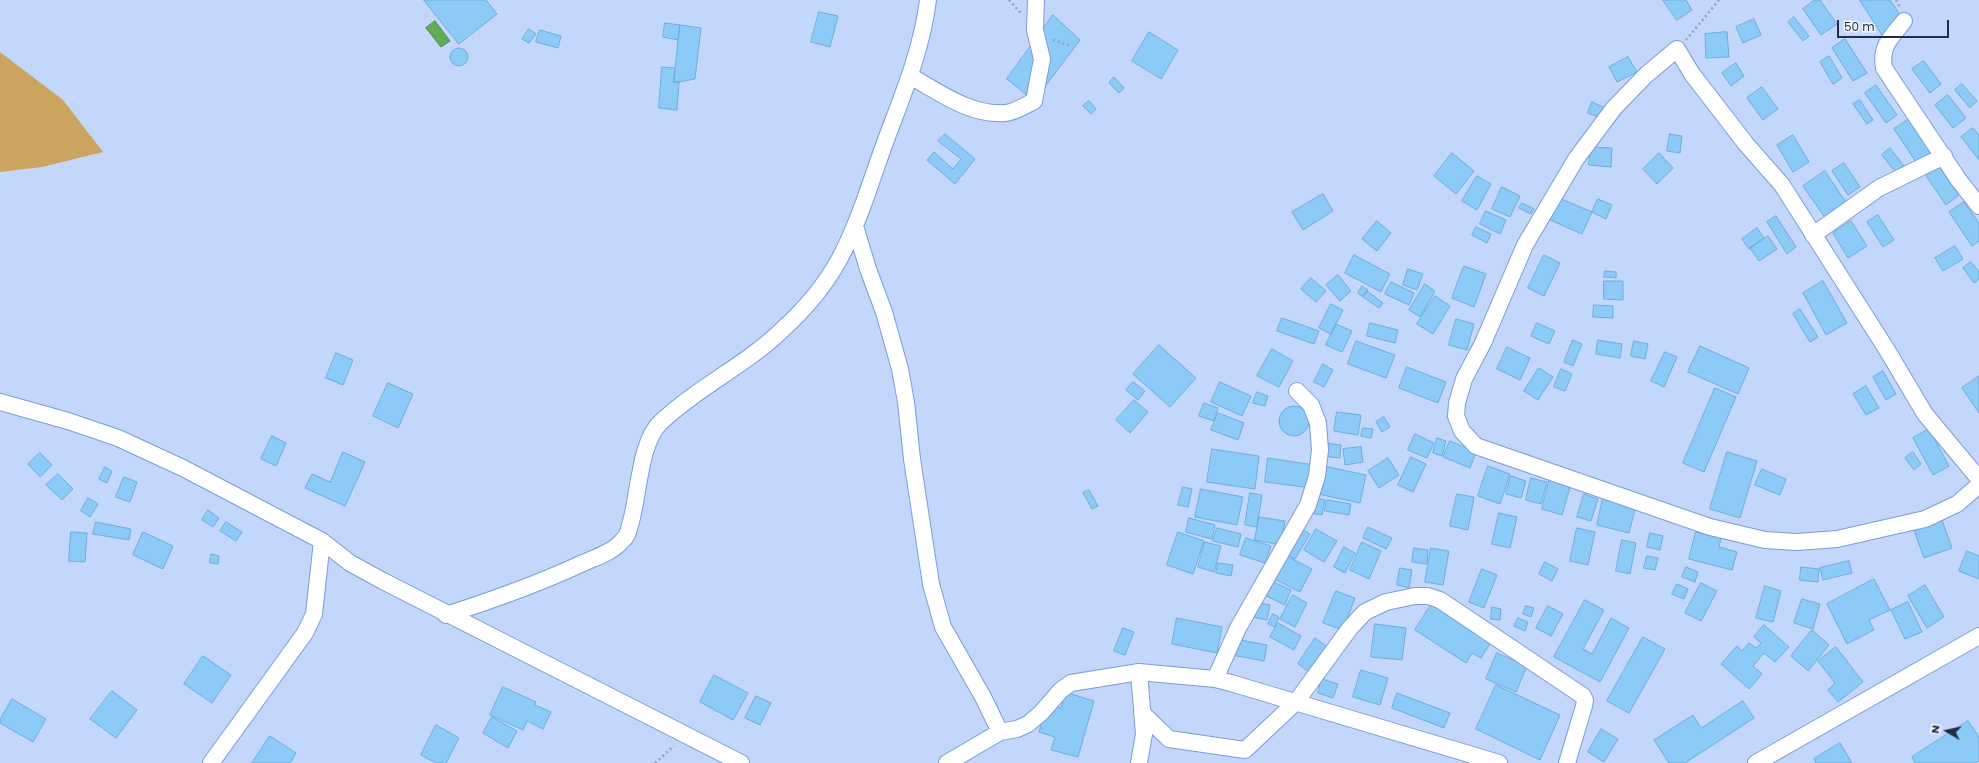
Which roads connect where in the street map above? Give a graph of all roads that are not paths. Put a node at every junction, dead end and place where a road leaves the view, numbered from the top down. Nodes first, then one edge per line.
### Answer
1 (928, 0) edge
2 (1036, 0) edge
3 (1904, 21) dead end
4 (910, 76) junction
5 (1944, 156) junction
6 (1979, 206) edge
7 (854, 226) junction
8 (1812, 236) junction
9 (1297, 391) dead end
10 (0, 402) edge
11 (1979, 479) edge
12 (1979, 485) edge
13 (322, 541) junction
14 (446, 615) junction
15 (1979, 636) edge
16 (1139, 672) junction
17 (1215, 680) junction
18 (1296, 702) junction
19 (1142, 713) junction
20 (1000, 732) junction
21 (1759, 762) edge
22 (211, 763) edge
23 (741, 763) edge
24 (947, 763) edge
25 (1139, 763) edge
26 (1499, 763) edge
27 (1567, 763) edge

1 - 4 street
2 - 4 street
3 - 5 street
4 - 7 street
5 - 6 street
5 - 8 street
7 - 14 street
7 - 20 street
8 - 11 street
8 - 12 street
9 - 17 street
10 - 13 street
13 - 14 street
13 - 22 street
14 - 23 street
15 - 21 street
16 - 17 street
16 - 19 street
16 - 20 street
17 - 18 street
18 - 19 street
18 - 26 street
18 - 27 street
19 - 25 street
20 - 24 street

